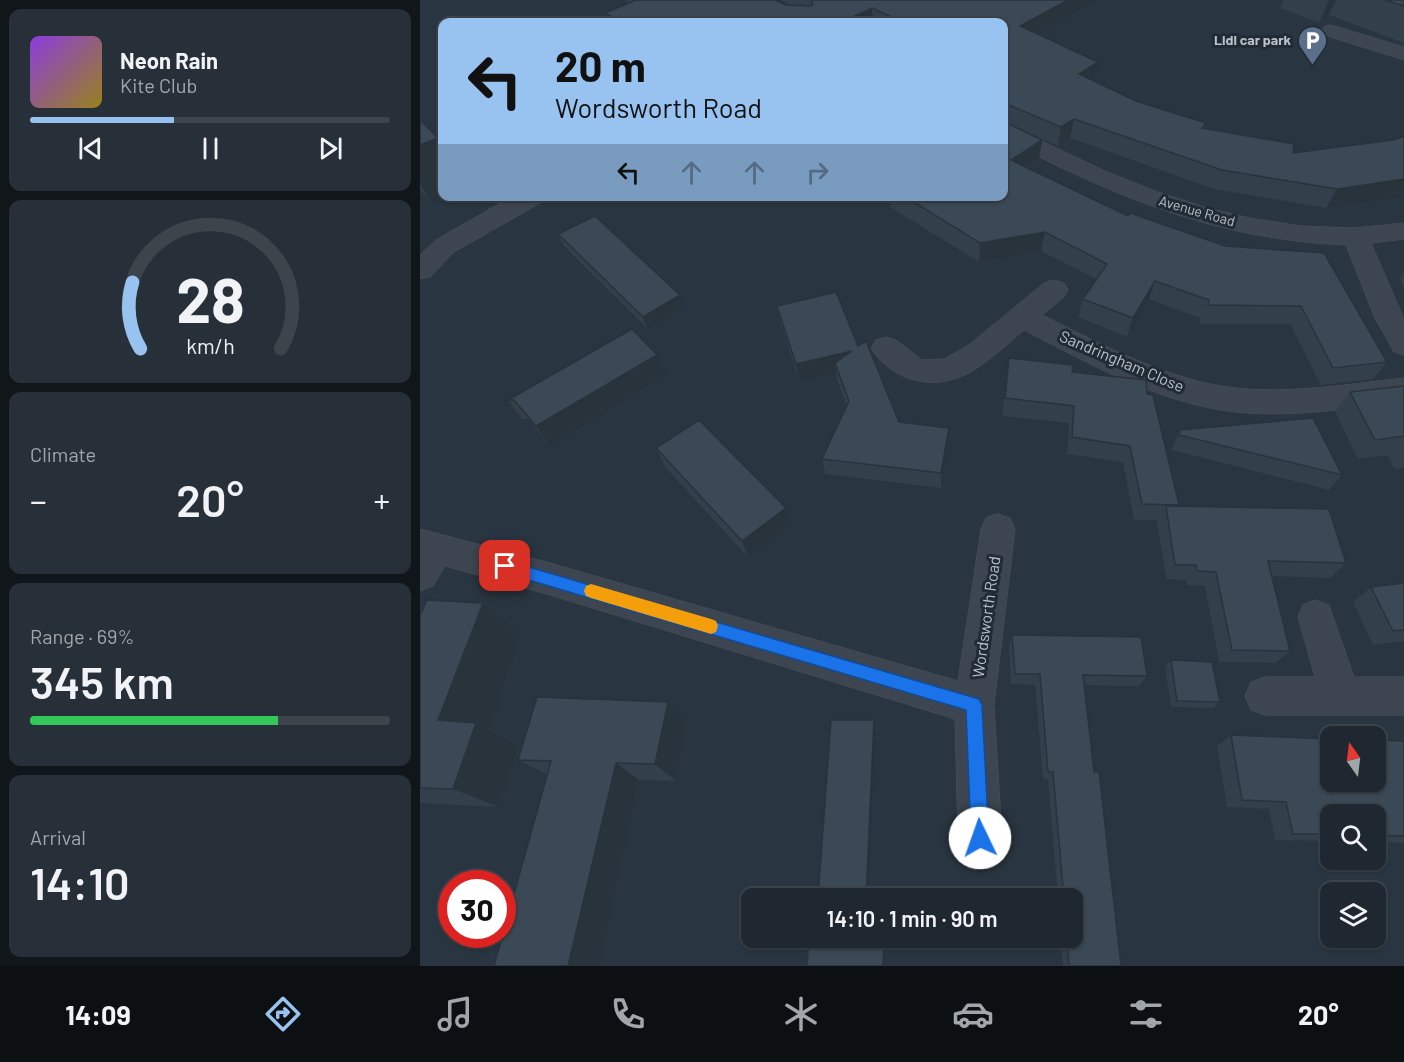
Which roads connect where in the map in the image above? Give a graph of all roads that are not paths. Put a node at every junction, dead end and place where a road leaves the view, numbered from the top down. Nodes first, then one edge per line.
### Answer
1 (1331, 31) dead end
2 (1404, 54) edge
3 (1008, 132) edge
4 (525, 201) edge
5 (1404, 231) edge
6 (1356, 237) junction
7 (420, 270) edge
8 (1054, 290) dead end
9 (1022, 316) junction
10 (1404, 344) edge
11 (886, 348) dead end
12 (1404, 390) edge
13 (998, 529) dead end
14 (426, 555) edge
15 (1316, 617) dead end
16 (1265, 696) dead end
17 (1404, 696) edge
18 (1341, 697) junction
19 (974, 705) junction
20 (980, 838) dead end

1 - 2 street
3 - 6 street, Avenue Road
4 - 7 street
5 - 6 street, Avenue Road
6 - 10 street
8 - 9 street
9 - 11 street
9 - 12 street, Sandringham Close
13 - 19 street, Wordsworth Road
14 - 19 street
15 - 18 street
16 - 18 street
17 - 18 street
19 - 20 street, Wordsworth Road

